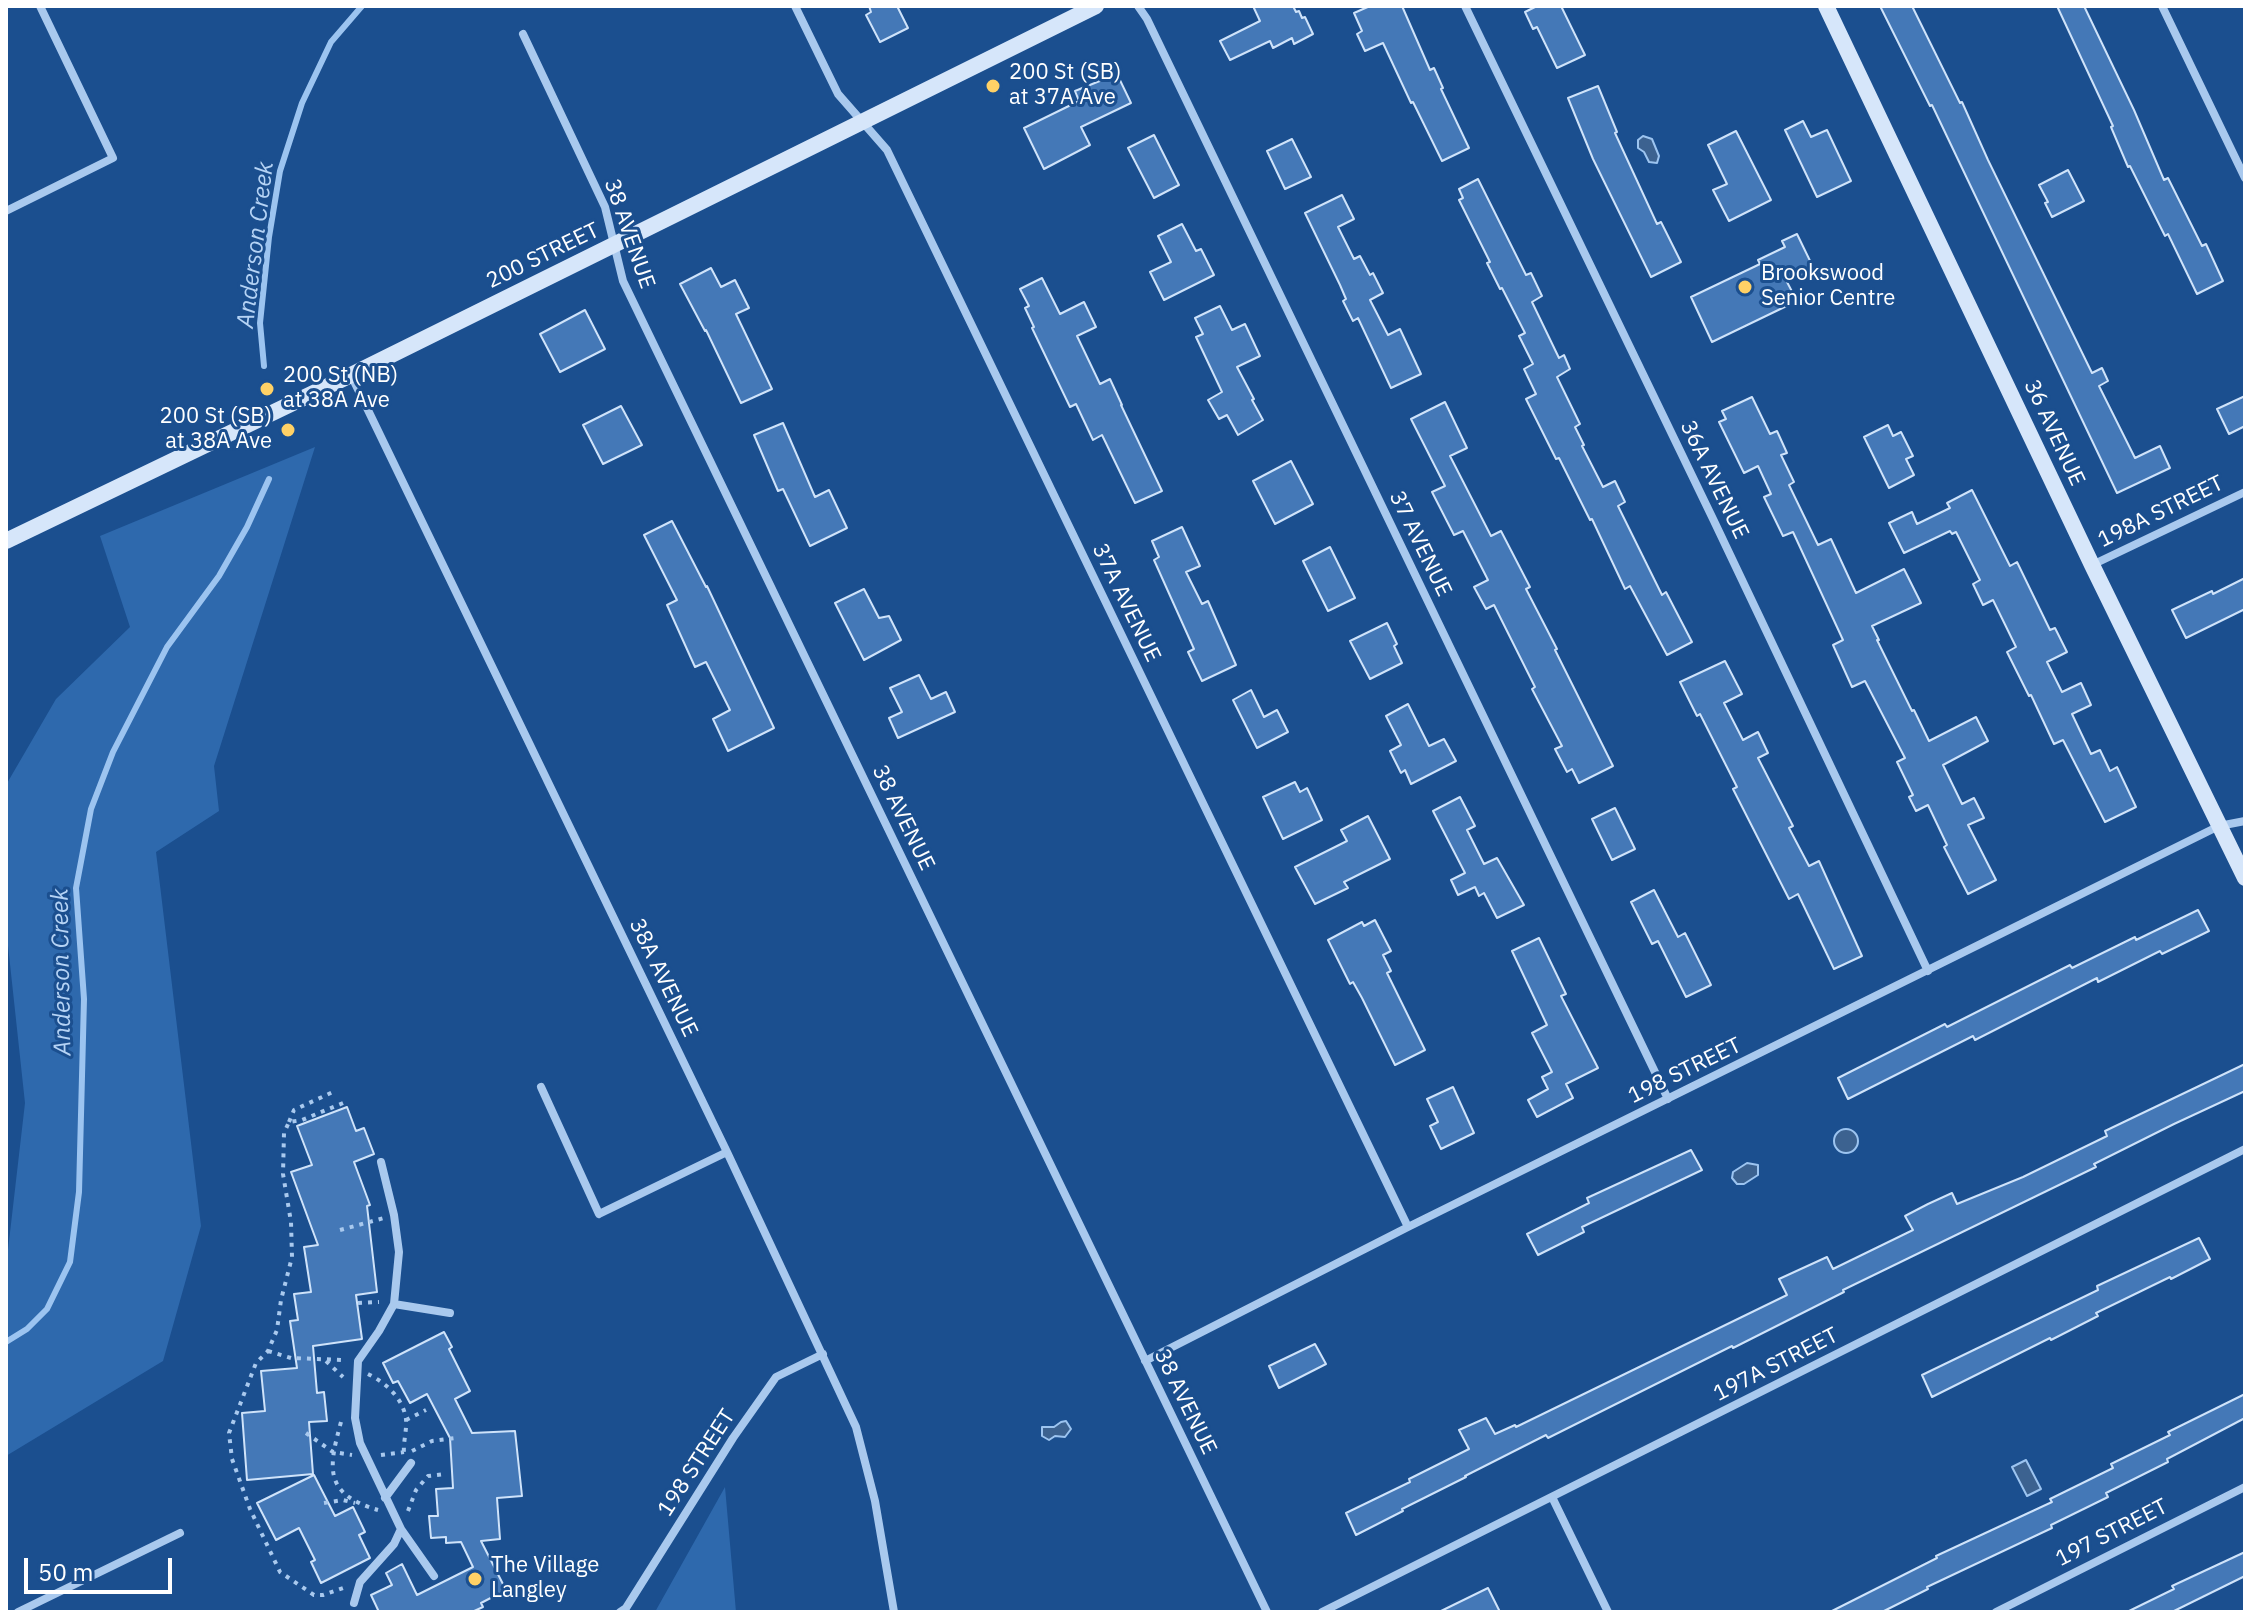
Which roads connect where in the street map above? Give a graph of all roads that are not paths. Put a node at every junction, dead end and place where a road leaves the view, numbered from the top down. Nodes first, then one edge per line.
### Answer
1 (40, 6) edge
2 (795, 6) edge
3 (1096, 6) edge
4 (1138, 6) edge
5 (1465, 6) edge
6 (1826, 6) edge
7 (2162, 6) edge
8 (523, 34) dead end
9 (864, 122) junction
10 (2245, 178) edge
11 (6, 211) edge
12 (614, 245) junction
13 (351, 375) junction
14 (2245, 492) edge
15 (6, 541) edge
16 (2092, 565) junction
17 (2245, 821) edge
18 (2219, 826) junction
19 (2245, 878) edge
20 (1928, 971) junction
21 (541, 1087) dead end
22 (1668, 1099) junction
23 (2245, 1149) edge
24 (727, 1152) junction
25 (381, 1162) dead end
26 (1408, 1227) junction
27 (394, 1304) junction
28 (450, 1313) dead end
29 (823, 1354) junction
30 (1145, 1361) junction
31 (411, 1463) road end
32 (2245, 1487) edge
33 (1552, 1497) junction
34 (385, 1498) junction
35 (401, 1529) junction
36 (180, 1533) dead end
37 (434, 1576) dead end
38 (354, 1603) dead end
39 (18, 1612) edge
40 (620, 1612) edge
41 (894, 1612) edge
42 (1267, 1612) edge
43 (1322, 1612) edge
44 (1608, 1612) edge
45 (1996, 1612) edge

1 - 11 street
2 - 9 street, 37A AVENUE
3 - 9 main road, 200 STREET
4 - 22 street, 37 AVENUE
5 - 20 street, 36A AVENUE
6 - 16 main road, 36 AVENUE
7 - 10 street
8 - 12 street, 38 AVENUE
9 - 12 main road, 200 STREET
9 - 26 street, 37A AVENUE
12 - 13 main road, 200 STREET
12 - 30 street, 38 AVENUE
13 - 15 main road, 200 STREET
13 - 24 street, 38A AVENUE
14 - 16 street, 198A STREET
16 - 18 main road, 36 AVENUE
17 - 18 street, 198 STREET
18 - 19 main road, 36 AVENUE
18 - 20 street, 198 STREET
20 - 22 street, 198 STREET
21 - 24 street
22 - 26 street, 198 STREET
23 - 33 street, 197A STREET
24 - 29 street, 38A AVENUE
25 - 27 street
26 - 30 street, 198 STREET
27 - 28 street
27 - 34 street
29 - 40 street, 198 STREET
29 - 41 street, 38A AVENUE
30 - 42 street, 38 AVENUE
31 - 34 street
32 - 45 street, 197 STREET
33 - 43 street, 197A STREET
33 - 44 street
34 - 35 street
35 - 37 street
35 - 38 street
36 - 39 street

